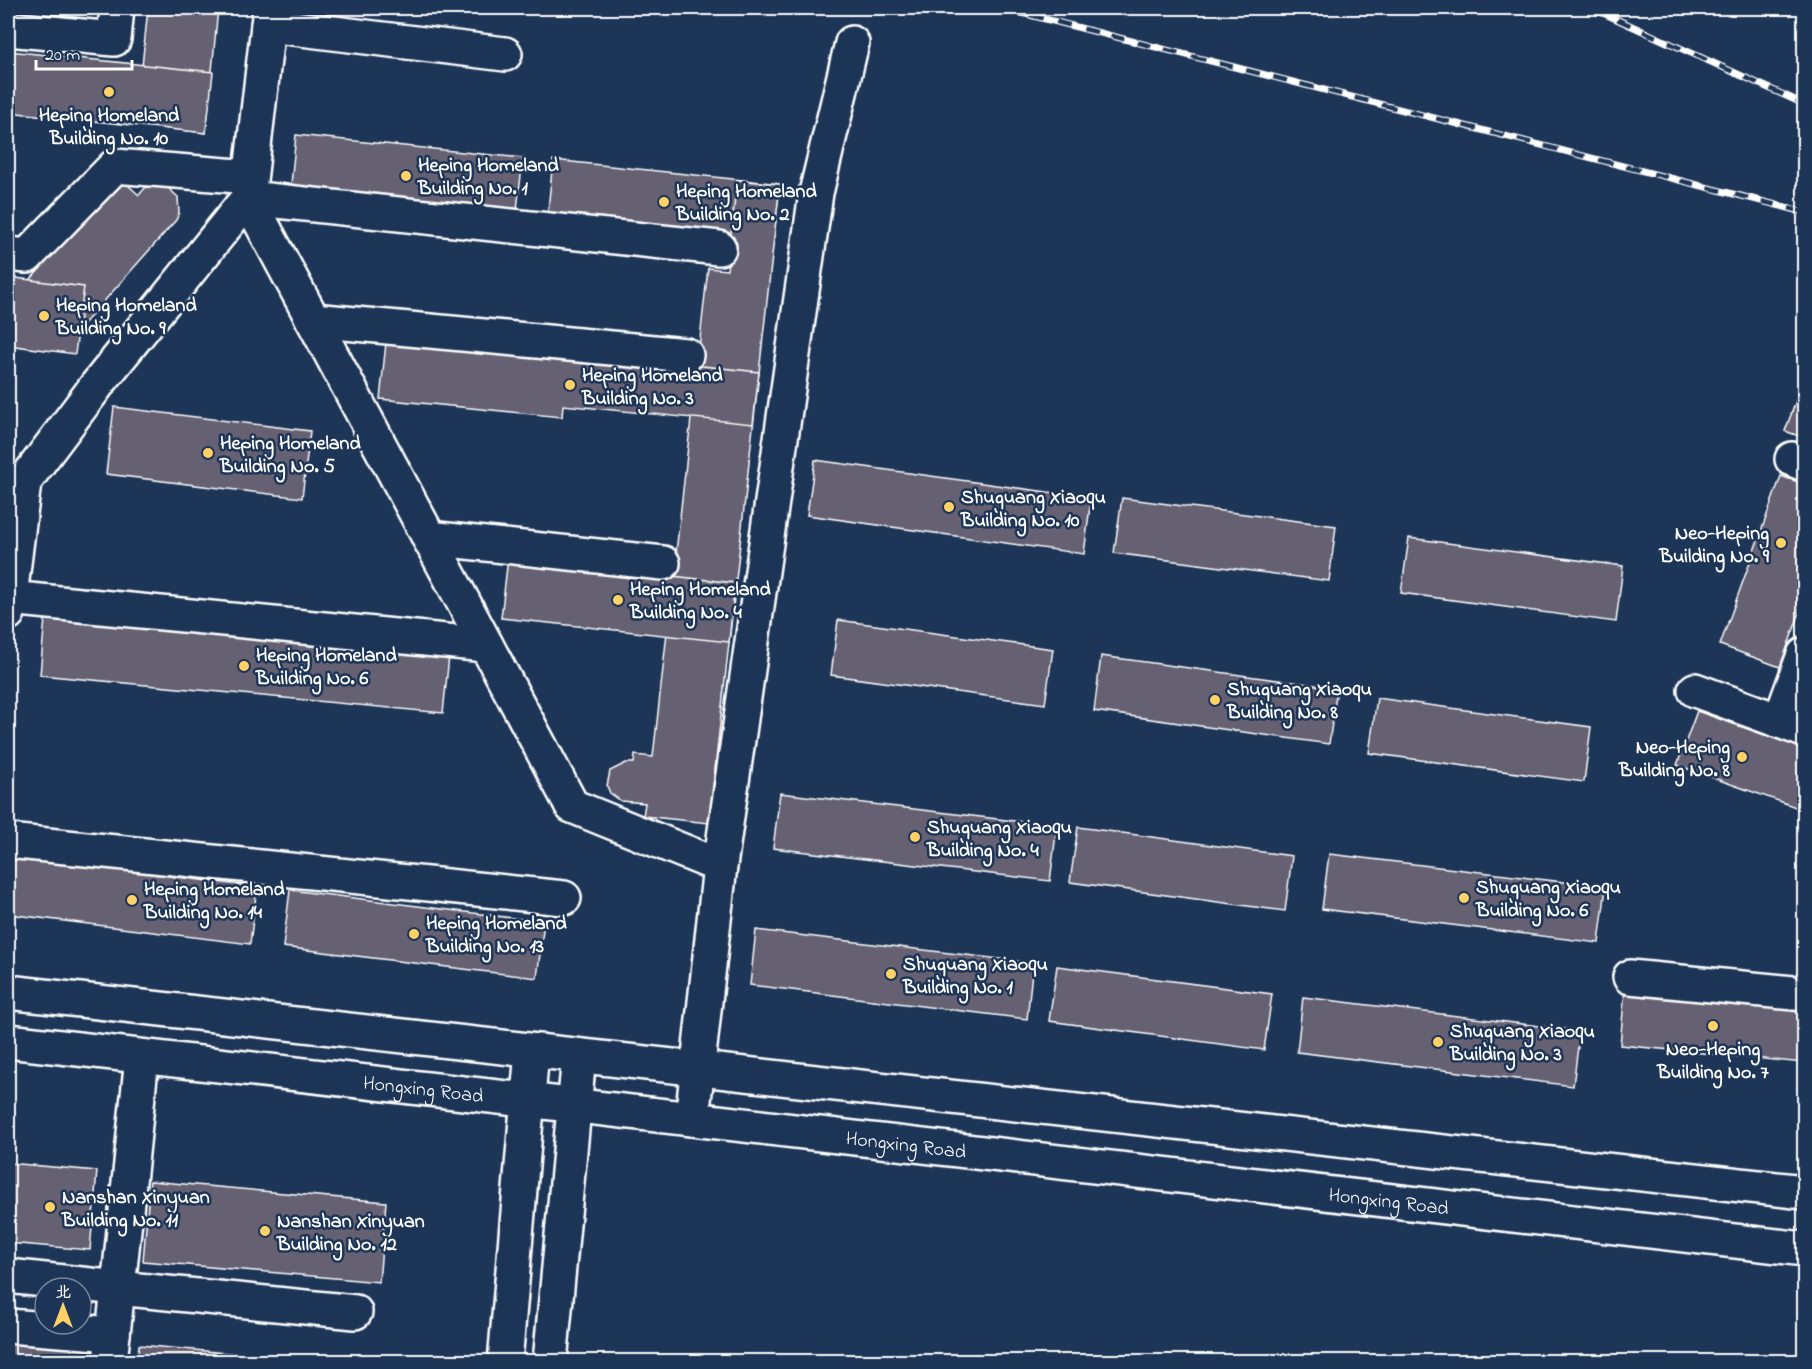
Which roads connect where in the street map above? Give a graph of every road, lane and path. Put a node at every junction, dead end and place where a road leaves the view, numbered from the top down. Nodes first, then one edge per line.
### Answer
1 (117, 8) edge
2 (269, 16) edge
3 (8, 29) edge
4 (852, 43) dead end
5 (505, 54) dead end
6 (249, 187) junction
7 (719, 248) dead end
8 (8, 254) edge
9 (313, 320) junction
10 (686, 356) dead end
11 (429, 538) junction
12 (663, 563) dead end
13 (8, 605) edge
14 (486, 645) junction
15 (1804, 655) edge
16 (1695, 690) dead end
17 (1792, 725) edge
18 (8, 841) edge
19 (720, 866) junction
20 (564, 898) dead end
21 (1630, 977) dead end
22 (8, 992) edge
23 (1804, 994) edge
24 (8, 1041) edge
25 (532, 1051) junction
26 (579, 1056) junction
27 (142, 1057) junction
28 (697, 1070) junction
29 (528, 1100) junction
30 (575, 1105) junction
31 (692, 1119) junction
32 (1804, 1192) edge
33 (1804, 1249) edge
34 (8, 1276) edge
35 (118, 1288) junction
36 (355, 1312) dead end
37 (8, 1326) edge
38 (112, 1348) edge
39 (505, 1362) edge
40 (550, 1362) edge

1 - 3 street
2 - 5 street
2 - 6 street
4 - 19 street
6 - 7 street
6 - 8 street
6 - 9 street
6 - 13 street
9 - 10 street
9 - 11 street
11 - 12 street
11 - 14 street
13 - 14 street
14 - 19 street
15 - 17 street
16 - 17 street
18 - 20 street
19 - 28 street
21 - 23 street
22 - 25 street
24 - 27 street, Hongxing Road
25 - 26 street
25 - 29 street
26 - 28 street
26 - 30 street
27 - 29 street, Hongxing Road
27 - 35 street
28 - 31 street
28 - 32 street
29 - 30 street, Hongxing Road
29 - 39 street
30 - 31 street, Hongxing Road
30 - 40 street
31 - 33 street, Hongxing Road
34 - 35 street
35 - 36 street
35 - 38 street
37 - 38 street

